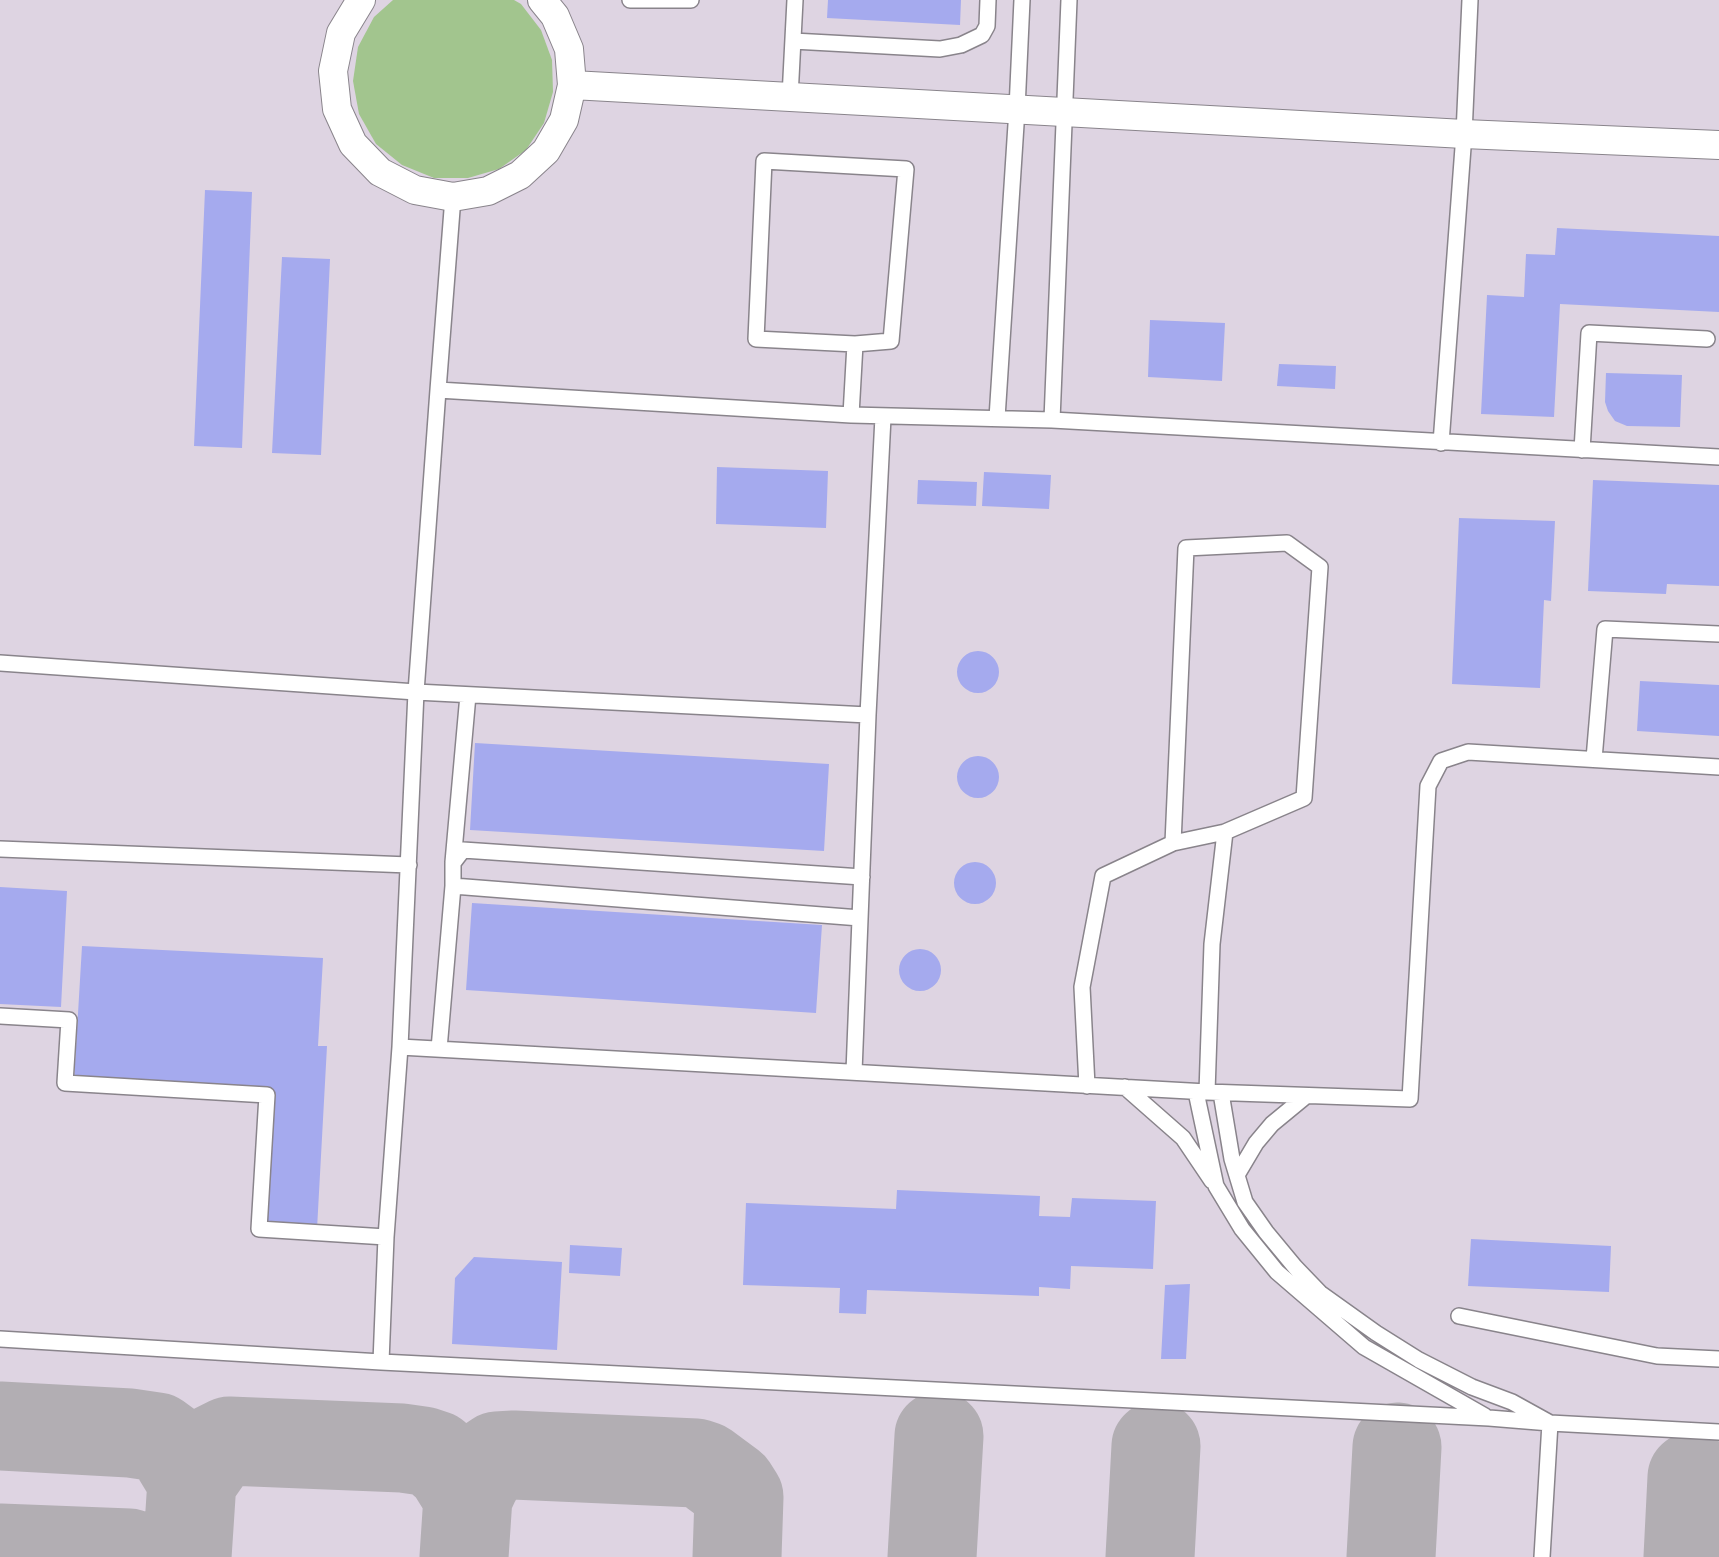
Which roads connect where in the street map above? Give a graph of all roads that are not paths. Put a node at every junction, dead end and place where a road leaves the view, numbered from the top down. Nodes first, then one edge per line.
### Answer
1 (361, 0) edge
2 (542, 0) edge
3 (630, 0) edge
4 (691, 0) edge
5 (795, 0) edge
6 (988, 0) edge
7 (1022, 0) edge
8 (1069, 0) edge
9 (1470, 0) edge
10 (793, 41) junction
11 (572, 86) junction
12 (790, 97) junction
13 (1017, 109) junction
14 (1065, 112) junction
15 (1464, 134) junction
16 (1719, 145) edge
17 (453, 197) junction
18 (1707, 339) dead end
19 (855, 344) junction
20 (438, 390) junction
21 (851, 415) junction
22 (883, 417) junction
23 (997, 418) junction
24 (1052, 420) junction
25 (1441, 442) junction
26 (1582, 450) junction
27 (1719, 457) edge
28 (1719, 634) edge
29 (0, 663) edge
30 (416, 692) junction
31 (468, 694) junction
32 (868, 716) junction
33 (1594, 759) junction
34 (1719, 767) edge
35 (1225, 832) junction
36 (1173, 843) junction
37 (0, 848) edge
38 (453, 863) junction
39 (409, 865) junction
40 (862, 877) junction
41 (453, 886) junction
42 (860, 918) junction
43 (0, 1016) edge
44 (400, 1047) junction
45 (439, 1049) junction
46 (854, 1072) junction
47 (1087, 1086) junction
48 (1126, 1088) junction
49 (1208, 1092) junction
50 (1306, 1096) junction
51 (1237, 1175) junction
52 (1216, 1186) junction
53 (386, 1237) junction
54 (1460, 1316) dead end
55 (0, 1339) edge
56 (1719, 1359) edge
57 (381, 1362) junction
58 (1489, 1418) junction
59 (1550, 1424) junction
60 (1719, 1432) edge
61 (1542, 1557) edge

1 - 17 street
2 - 11 street
3 - 4 lane
5 - 10 lane
6 - 10 lane
7 - 13 lane
8 - 14 lane
9 - 15 lane
10 - 12 lane
11 - 12 street
11 - 17 street
12 - 13 street
13 - 14 street
13 - 23 lane
14 - 15 street
14 - 24 lane
15 - 16 street
15 - 25 lane
17 - 20 lane
18 - 26 lane
19 - 19 lane
19 - 21 lane
20 - 21 lane
20 - 30 lane
21 - 22 lane
22 - 23 lane
22 - 32 lane
23 - 24 lane
24 - 25 lane
25 - 26 lane
26 - 27 lane
28 - 33 lane
29 - 30 lane
30 - 31 lane
30 - 39 lane
31 - 32 lane
31 - 38 lane
32 - 40 lane
33 - 34 lane
33 - 50 lane
35 - 36 lane
35 - 36 lane
35 - 49 lane
36 - 47 lane
37 - 39 lane
38 - 40 lane
38 - 41 lane
39 - 44 lane
40 - 42 lane
41 - 42 lane
41 - 45 lane
42 - 46 lane
43 - 53 lane
44 - 45 lane
44 - 53 lane
45 - 46 lane
46 - 47 lane
47 - 48 lane
48 - 49 lane
48 - 52 lane
49 - 50 lane
49 - 51 lane
49 - 52 lane
50 - 51 lane
51 - 59 lane
52 - 58 lane
53 - 57 lane
54 - 56 lane
55 - 57 lane
57 - 58 lane
58 - 59 lane
59 - 60 lane
59 - 61 lane

